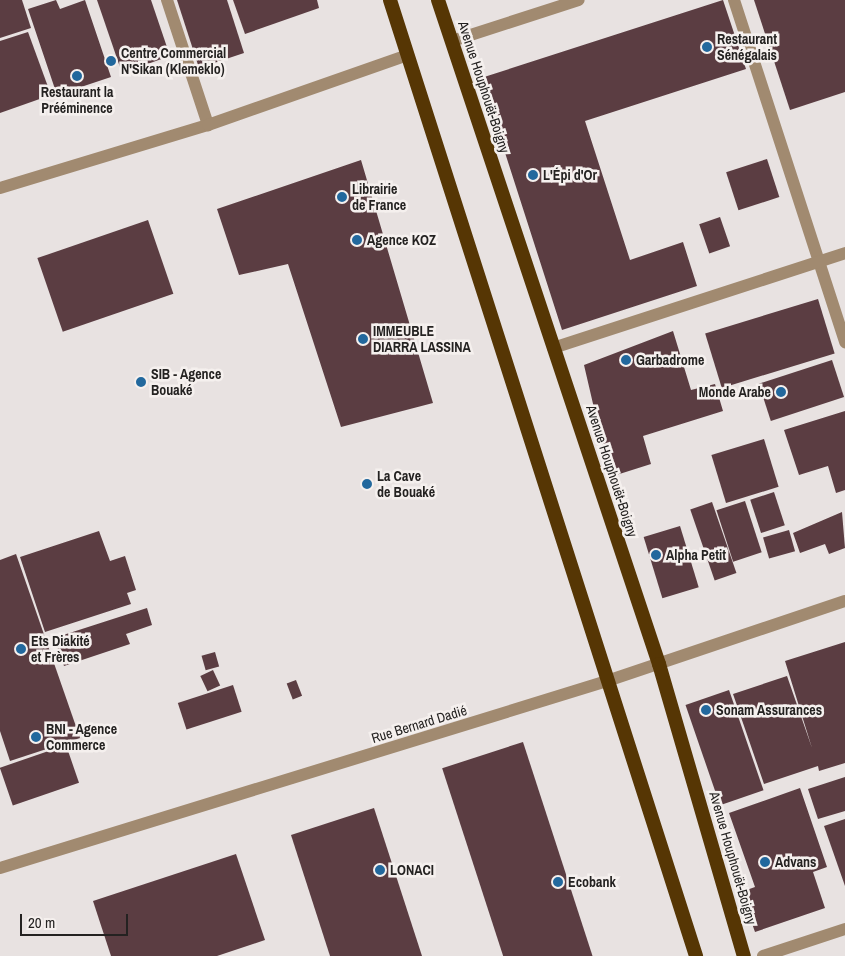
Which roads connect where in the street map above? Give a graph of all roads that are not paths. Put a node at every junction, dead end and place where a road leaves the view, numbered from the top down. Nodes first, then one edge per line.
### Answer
1 (168, 0) edge
2 (390, 0) edge
3 (438, 0) edge
4 (579, 0) edge
5 (734, 0) edge
6 (452, 41) junction
7 (408, 55) junction
8 (208, 125) junction
9 (0, 188) edge
10 (845, 253) edge
11 (820, 260) junction
12 (845, 342) edge
13 (554, 348) junction
14 (845, 601) edge
15 (658, 664) junction
16 (607, 681) junction
17 (0, 868) edge
18 (845, 929) edge
19 (696, 956) edge
20 (744, 956) edge
21 (763, 956) edge

1 - 8 street
2 - 7 highway
3 - 6 highway, Avenue Houphouët-Boigny
4 - 6 street
5 - 11 street
6 - 13 highway, Avenue Houphouët-Boigny
7 - 8 street
7 - 16 highway
8 - 9 street
10 - 11 street
11 - 12 street
11 - 13 street
13 - 15 highway, Avenue Houphouët-Boigny
14 - 15 street, Rue Bernard Dadié
15 - 16 street, Rue Bernard Dadié
15 - 20 highway, Avenue Houphouët-Boigny
16 - 17 street, Rue Bernard Dadié
16 - 19 highway
18 - 21 street

